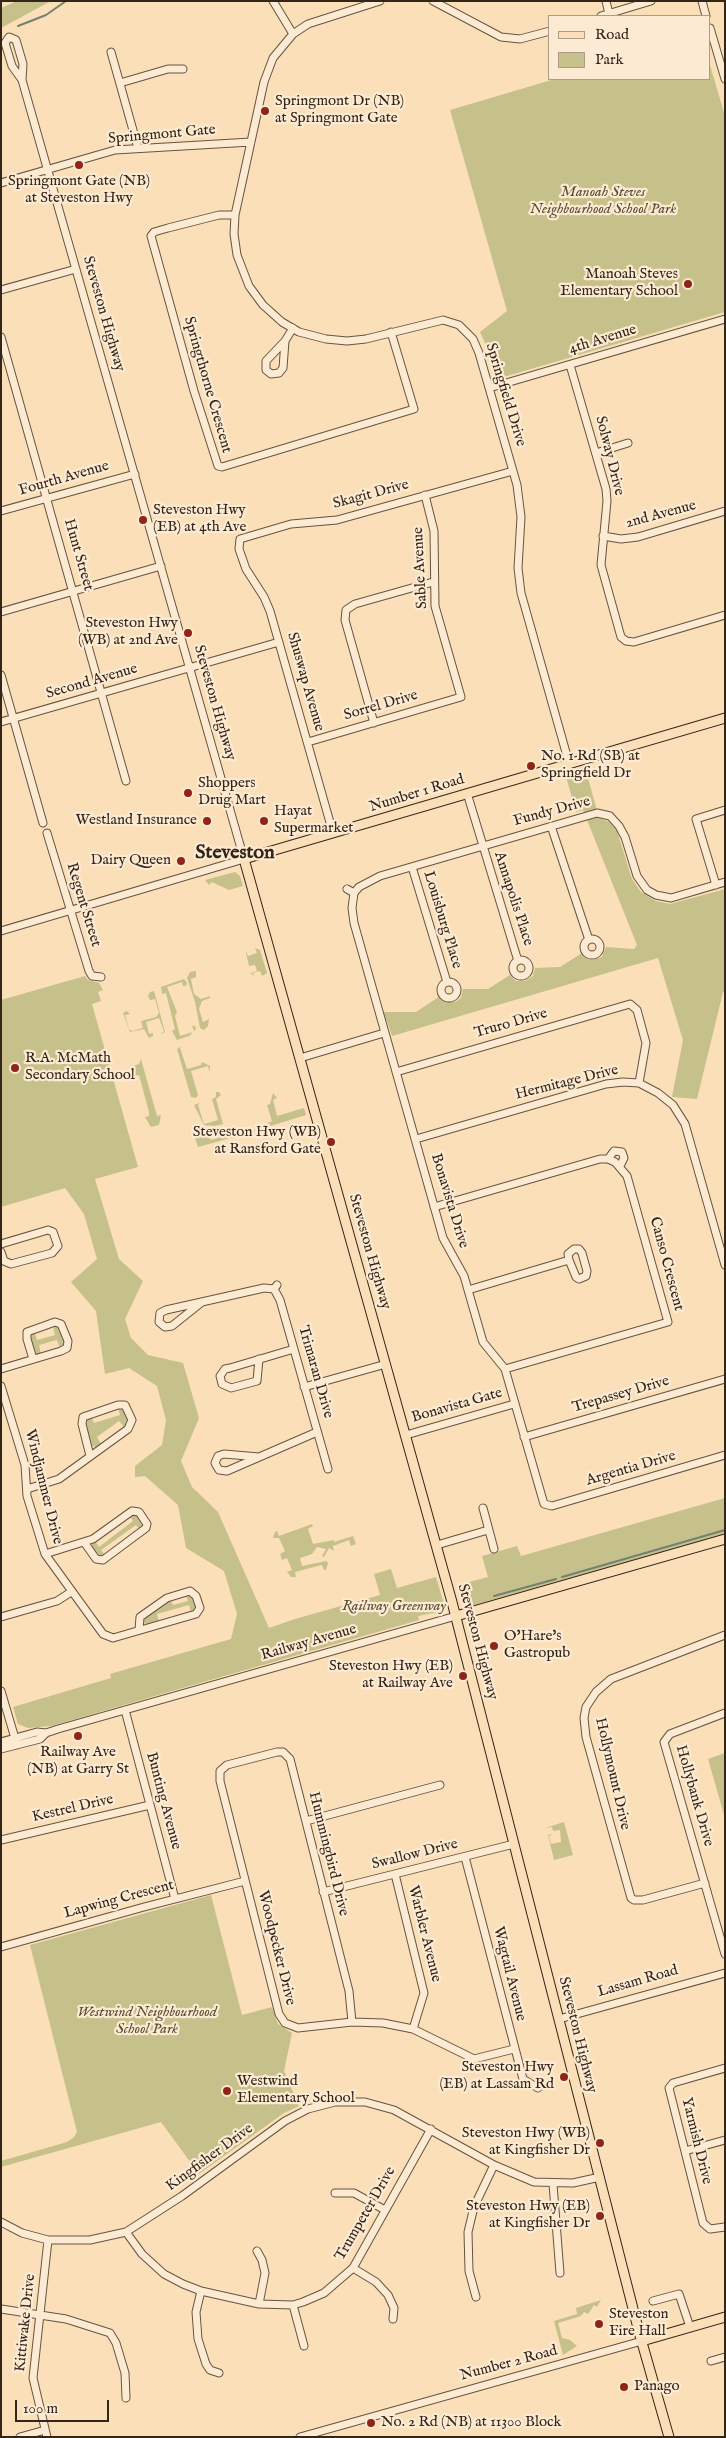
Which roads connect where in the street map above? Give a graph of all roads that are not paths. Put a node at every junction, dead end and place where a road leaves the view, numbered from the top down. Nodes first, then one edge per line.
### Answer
1 (273, 1) edge
2 (380, 1) edge
3 (433, 1) edge
4 (606, 1) edge
5 (651, 1) edge
6 (702, 1) edge
7 (354, 5) edge
8 (610, 14) junction
9 (606, 15) edge
10 (706, 15) edge
11 (711, 31) edge
12 (548, 32) edge
13 (293, 34) junction
14 (110, 52) dead end
15 (183, 69) dead end
16 (725, 79) edge
17 (22, 80) junction
18 (120, 83) junction
19 (251, 142) junction
20 (138, 148) junction
21 (47, 170) junction
22 (1, 183) edge
23 (235, 215) junction
24 (76, 268) junction
25 (1, 290) edge
26 (725, 319) edge
27 (293, 328) junction
28 (391, 332) junction
29 (1, 337) edge
30 (286, 341) dead end
31 (570, 365) junction
32 (489, 388) junction
33 (628, 443) dead end
34 (596, 453) junction
35 (513, 471) junction
36 (135, 474) junction
37 (425, 495) junction
38 (48, 498) junction
39 (1, 511) edge
40 (725, 511) edge
41 (603, 536) junction
42 (239, 544) joint
43 (161, 566) junction
44 (433, 582) junction
45 (74, 591) junction
46 (1, 612) edge
47 (725, 615) edge
48 (279, 642) junction
49 (190, 668) junction
50 (1, 675) edge
51 (103, 692) junction
52 (461, 697) joint
53 (14, 718) junction
54 (725, 718) edge
55 (1, 722) edge
56 (374, 723) junction
57 (308, 742) junction
58 (569, 763) junction
59 (126, 780) dead end
60 (467, 793) junction
61 (725, 810) edge
62 (43, 823) dead end
63 (551, 826) junction
64 (47, 832) dead end
65 (333, 833) junction
66 (482, 846) junction
67 (244, 859) junction
68 (412, 867) junction
69 (725, 882) edge
70 (716, 885) junction
71 (347, 889) dead end
72 (354, 893) junction
73 (70, 910) junction
74 (1, 931) edge
75 (589, 940) dead end
76 (518, 961) dead end
77 (101, 977) dead end
78 (447, 982) dead end
79 (384, 1033) junction
80 (300, 1058) junction
81 (396, 1072) junction
82 (639, 1083) junction
83 (416, 1139) junction
84 (608, 1159) junction
85 (620, 1166) junction
86 (434, 1207) junction
87 (1, 1244) edge
88 (1, 1252) edge
89 (569, 1260) dead end
90 (725, 1265) edge
91 (468, 1290) junction
92 (202, 1302) junction
93 (294, 1349) junction
94 (33, 1359) junction
95 (259, 1359) junction
96 (386, 1364) junction
97 (1, 1369) edge
98 (505, 1370) junction
99 (725, 1379) edge
100 (1, 1386) edge
101 (304, 1388) junction
102 (514, 1404) junction
103 (317, 1432) junction
104 (406, 1435) junction
105 (524, 1437) junction
106 (725, 1455) edge
107 (90, 1456) junction
108 (259, 1458) junction
109 (328, 1469) dead end
110 (27, 1489) junction
111 (546, 1505) joint
112 (482, 1508) dead end
113 (488, 1530) junction
114 (725, 1539) edge
115 (84, 1542) junction
116 (437, 1545) junction
117 (494, 1549) dead end
118 (45, 1554) junction
119 (71, 1592) junction
120 (456, 1616) junction
121 (1, 1617) edge
122 (139, 1630) junction
123 (725, 1636) edge
124 (1, 1691) edge
125 (125, 1710) junction
126 (725, 1713) edge
127 (1, 1742) edge
128 (16, 1742) junction
129 (1, 1750) edge
130 (227, 1765) joint
131 (440, 1786) dead end
132 (150, 1805) junction
133 (306, 1821) junction
134 (1, 1840) edge
135 (514, 1844) junction
136 (465, 1857) junction
137 (394, 1874) junction
138 (245, 1881) junction
139 (705, 1883) junction
140 (323, 1892) junction
141 (175, 1899) junction
142 (1, 1947) edge
143 (725, 1954) edge
144 (725, 1973) edge
145 (559, 2019) junction
146 (352, 2022) junction
147 (413, 2029) junction
148 (514, 2049) junction
149 (725, 2068) edge
150 (538, 2088) dead end
151 (431, 2129) junction
152 (725, 2140) edge
153 (685, 2151) junction
154 (494, 2165) junction
155 (600, 2177) junction
156 (553, 2184) junction
157 (335, 2193) dead end
158 (385, 2210) junction
159 (1, 2222) edge
160 (725, 2227) edge
161 (126, 2232) junction
162 (48, 2240) junction
163 (257, 2251) dead end
164 (353, 2268) junction
165 (560, 2273) dead end
166 (201, 2291) junction
167 (476, 2297) dead end
168 (653, 2300) dead end
169 (259, 2304) junction
170 (293, 2305) junction
171 (1, 2309) edge
172 (40, 2316) junction
173 (725, 2317) edge
174 (393, 2319) dead end
175 (690, 2327) junction
176 (642, 2341) junction
177 (304, 2346) dead end
178 (725, 2357) edge
179 (711, 2361) dead end
180 (219, 2373) dead end
181 (126, 2398) dead end
182 (46, 2433) edge
183 (20, 2437) edge
184 (300, 2437) edge
185 (669, 2437) edge

1 - 13 street
2 - 7 street, Springfield Drive
3 - 12 street
4 - 8 street
5 - 8 street
6 - 10 street
7 - 13 street, Springfield Drive
8 - 9 street
11 - 16 street
13 - 19 street, Springfield Drive
14 - 18 street
15 - 18 street
17 - 17 street, Steveston Highway
17 - 21 street, Steveston Highway
18 - 20 street
19 - 20 street, Springmont Gate
19 - 23 street, Springfield Drive
20 - 21 street, Springmont Gate
21 - 22 street, Springmont Gate
21 - 24 street, Steveston Highway
23 - 27 street, Springfield Drive
23 - 28 street, Springthorne Crescent
24 - 25 street
24 - 36 street, Steveston Highway
26 - 31 street, 4th Avenue
27 - 28 street, Springfield Drive
27 - 30 street
28 - 32 street, Springfield Drive
29 - 38 street, Hunt Street
31 - 32 street, 4th Avenue
31 - 34 street, Solway Drive
32 - 35 street, Springfield Drive
33 - 34 street
34 - 41 street, Solway Drive
35 - 37 street, Skagit Drive
35 - 58 street, Springfield Drive
36 - 38 street, Fourth Avenue
36 - 43 street, Steveston Highway
37 - 42 street, Skagit Drive
37 - 44 street, Sable Avenue
38 - 39 street, Fourth Avenue
38 - 45 street, Hunt Street
40 - 41 street, 2nd Avenue
41 - 47 street, Solway Drive
42 - 48 street, Shuswap Avenue
43 - 45 street
43 - 49 street, Steveston Highway
44 - 52 street, Sable Avenue
44 - 56 street
45 - 46 street
45 - 51 street, Hunt Street
48 - 49 street
48 - 57 street, Shuswap Avenue
49 - 51 street, Second Avenue
49 - 67 street, Steveston Highway
50 - 53 street
51 - 53 street, Second Avenue
51 - 59 street, Hunt Street
52 - 56 street, Sorrel Drive
53 - 55 street, Second Avenue
53 - 62 street
54 - 58 main road, Number 1 Road
56 - 57 street, Sorrel Drive
57 - 65 street, Shuswap Avenue
58 - 60 main road, Number 1 Road
60 - 65 main road, Number 1 Road
60 - 66 street, Annapolis Place
61 - 70 street
63 - 66 street, Fundy Drive
63 - 70 street, Fundy Drive
63 - 75 street
64 - 73 street, Regent Street
65 - 67 main road, Number 1 Road
66 - 68 street, Fundy Drive
66 - 76 street, Annapolis Place
67 - 73 street, Number 1 Road
67 - 80 main road, Steveston Highway
68 - 72 street, Fundy Drive
68 - 78 street, Louisburg Place
69 - 70 street, Fundy Drive
71 - 72 street
72 - 79 street, Bonavista Drive
73 - 74 street, Number 1 Road
73 - 77 street, Regent Street
79 - 80 street
79 - 81 street, Bonavista Drive
80 - 96 main road, Steveston Highway
81 - 82 street, Truro Drive
81 - 83 street, Bonavista Drive
82 - 83 street, Hermitage Drive
82 - 90 street, Hermitage Drive
83 - 86 street, Bonavista Drive
84 - 85 street
84 - 85 street, Canso Crescent
84 - 86 street, Canso Crescent
85 - 98 street, Canso Crescent
86 - 91 street, Bonavista Drive
87 - 88 street
89 - 91 street
91 - 98 street, Bonavista Drive
92 - 92 street
92 - 93 street, Trimaran Drive
93 - 95 street
93 - 101 street, Trimaran Drive
94 - 94 street
94 - 97 street
95 - 95 street
96 - 101 street
96 - 104 main road, Steveston Highway
98 - 102 street, Bonavista Drive
99 - 105 street, Trepassey Drive
100 - 110 street, Windjammer Drive
101 - 103 street, Trimaran Drive
102 - 104 street, Bonavista Gate
102 - 105 street, Bonavista Drive
103 - 108 street
103 - 109 street, Trimaran Drive
104 - 116 main road, Steveston Highway
105 - 111 street, Bonavista Drive
106 - 111 street, Argentia Drive
107 - 107 street
107 - 110 street
108 - 108 street
110 - 118 street, Windjammer Drive
112 - 113 street
113 - 116 street
113 - 117 street
114 - 120 main road, Railway Avenue
115 - 115 street
115 - 118 street
116 - 120 main road, Steveston Highway
118 - 119 street, Windjammer Drive
119 - 121 street
119 - 122 street, Windjammer Drive
120 - 125 street, Railway Avenue
120 - 135 main road, Steveston Highway
122 - 122 street
123 - 139 street, Hollymount Drive
124 - 128 street
125 - 128 street, Railway Avenue
125 - 132 street, Bunting Avenue
126 - 139 street, Hollybank Drive
127 - 128 street, Railway Avenue
128 - 129 street, Railway Avenue
130 - 133 street, Hummingbird Drive
130 - 138 street, Woodpecker Drive
131 - 133 street
132 - 134 street, Kestrel Drive
132 - 141 street, Bunting Avenue
133 - 140 street, Hummingbird Drive
135 - 136 street, Swallow Drive
135 - 145 main road, Steveston Highway
136 - 137 street, Swallow Drive
136 - 148 street, Wagtail Avenue
137 - 140 street, Swallow Drive
137 - 147 street, Warbler Avenue
138 - 141 street, Lapwing Crescent
138 - 146 street, Woodpecker Drive
139 - 143 street, Hollybank Drive
140 - 146 street, Hummingbird Drive
141 - 142 street, Lapwing Crescent
144 - 145 street, Lassam Road
145 - 155 main road, Steveston Highway
146 - 147 street, Woodpecker Drive
147 - 148 street, Woodpecker Drive
148 - 150 street, Wagtail Avenue
149 - 153 street, Yarmish Drive
151 - 154 street, Kingfisher Drive
151 - 158 street, Trumpeter Drive
151 - 161 street, Kingfisher Drive
152 - 153 street
153 - 160 street, Yarmish Drive
154 - 156 street, Kingfisher Drive
154 - 167 street
155 - 156 street, Kingfisher Drive
155 - 176 main road, Steveston Highway
156 - 165 street
157 - 158 street
158 - 164 street, Trumpeter Drive
159 - 162 street, Kingfisher Drive
161 - 162 street, Kingfisher Drive
161 - 166 street, Trumpeter Drive
162 - 172 street, Kittiwake Drive
163 - 169 street
164 - 170 street, Trumpeter Drive
164 - 174 street
166 - 169 street, Trumpeter Drive
166 - 180 street
168 - 175 street
169 - 170 street, Trumpeter Drive
170 - 177 street
171 - 172 street
172 - 181 street
172 - 182 street, Kittiwake Drive
173 - 175 main road, Number 2 Road
175 - 176 main road, Number 2 Road
176 - 184 street, Number 2 Road
176 - 185 main road, Steveston Highway
178 - 179 street
182 - 183 street

